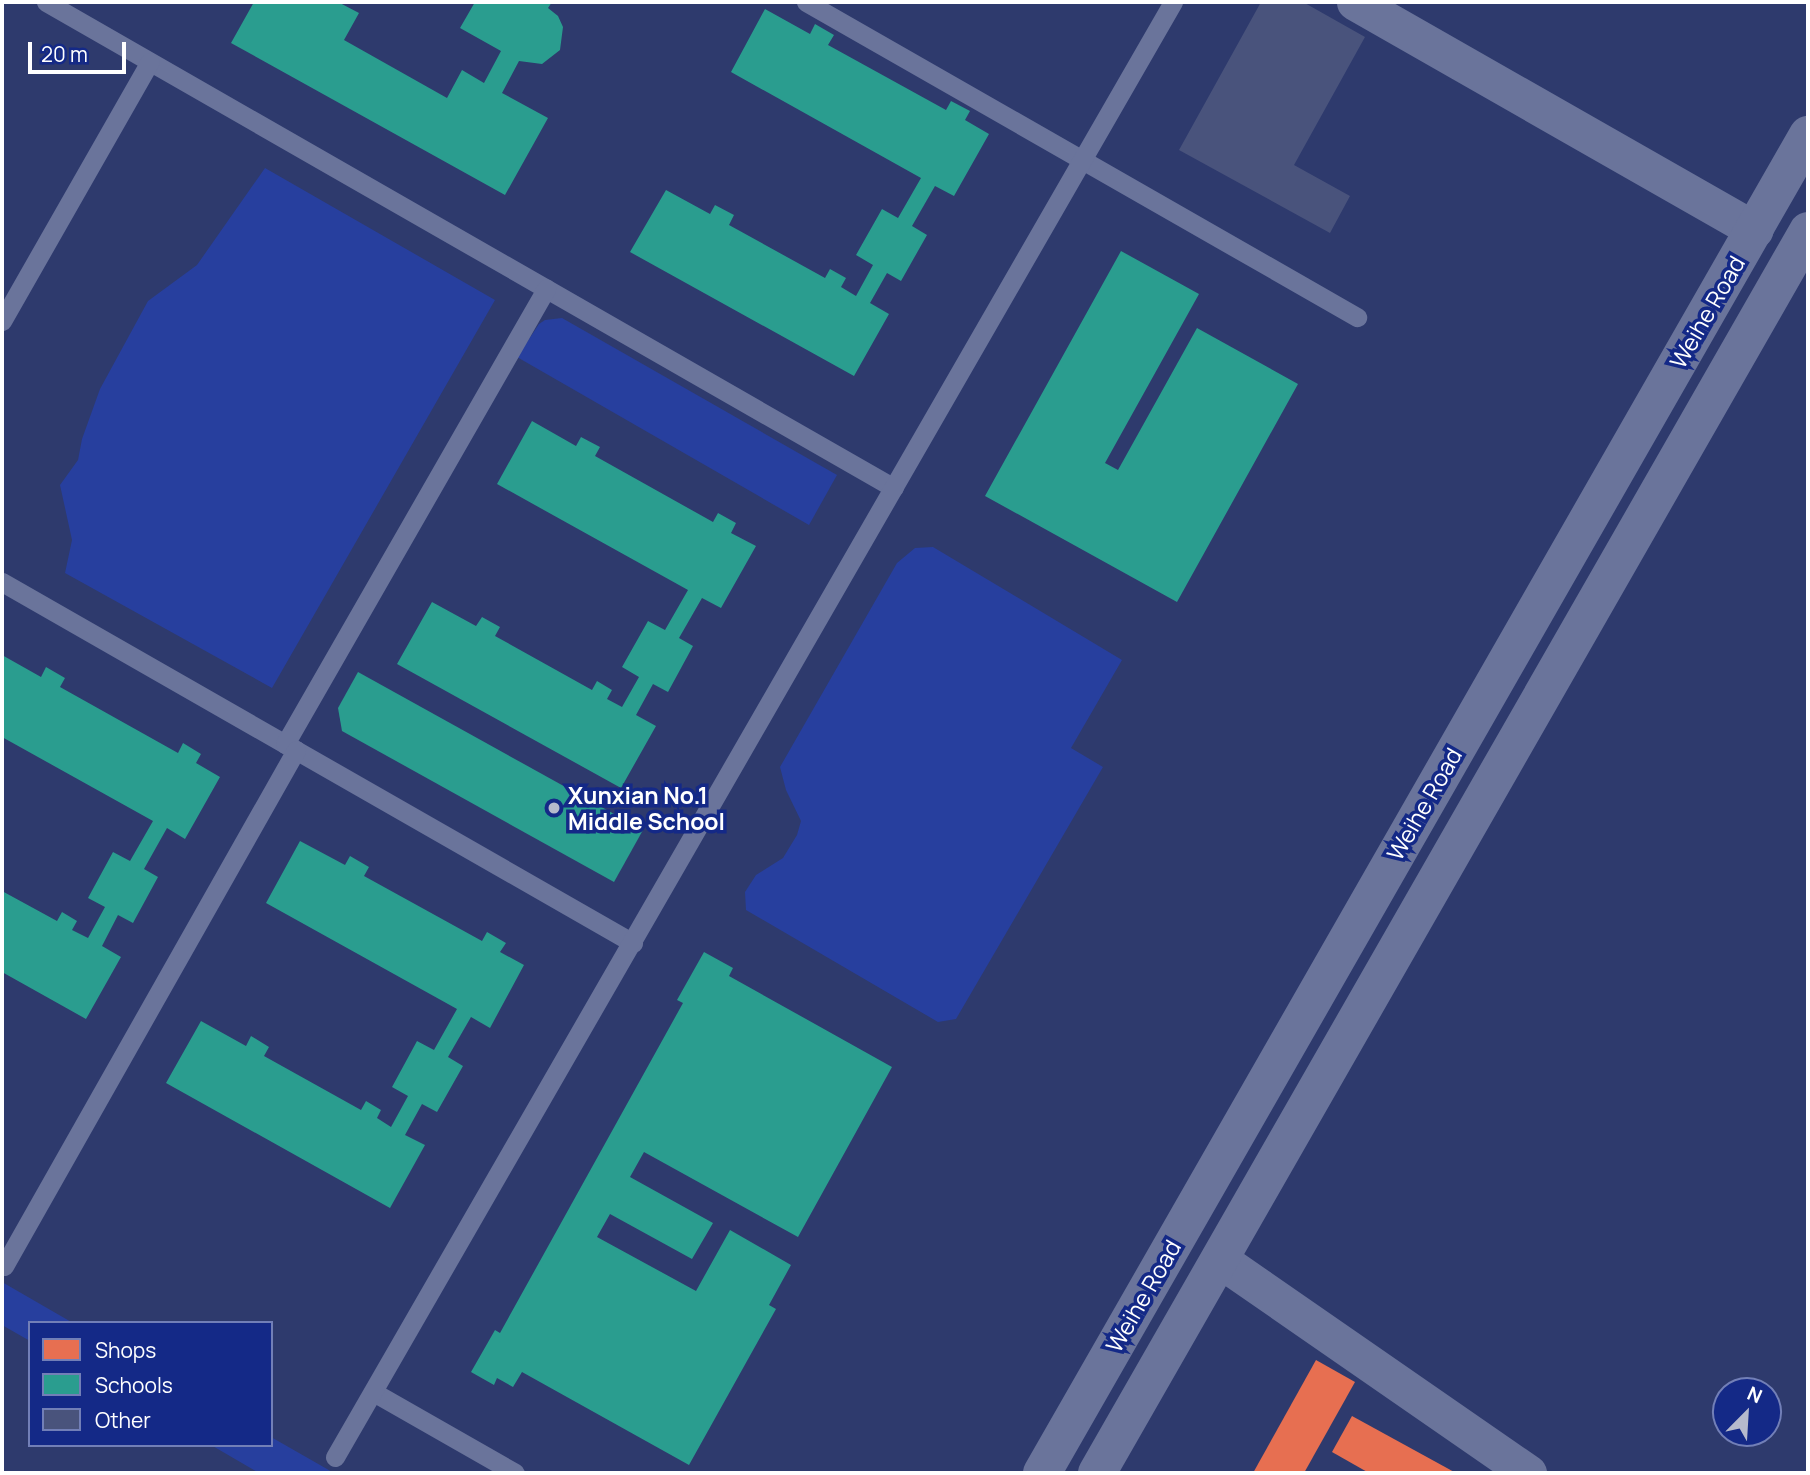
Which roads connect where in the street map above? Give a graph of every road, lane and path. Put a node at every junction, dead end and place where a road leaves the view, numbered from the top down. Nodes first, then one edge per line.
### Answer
1 (46, 2) edge
2 (806, 2) edge
3 (1173, 2) edge
4 (1355, 2) edge
5 (150, 62) junction
6 (1808, 135) edge
7 (1082, 160) junction
8 (1754, 230) junction
9 (1808, 231) edge
10 (546, 289) junction
11 (1357, 317) dead end
12 (2, 321) edge
13 (894, 488) junction
14 (2, 582) edge
15 (290, 747) junction
16 (633, 943) junction
17 (1219, 1259) junction
18 (4, 1266) dead end
19 (374, 1393) junction
20 (335, 1457) dead end
21 (515, 1473) edge
22 (1042, 1473) edge
23 (1097, 1473) edge
24 (1528, 1473) edge

1 - 5 lane
2 - 7 lane
3 - 7 lane
4 - 8 street
5 - 10 lane
5 - 12 lane
6 - 8 street, Weihe Road
7 - 11 lane
7 - 13 lane
8 - 22 street, Weihe Road
9 - 17 street, Weihe Road
10 - 13 lane
10 - 15 lane
13 - 16 lane
14 - 15 lane
15 - 16 lane
15 - 18 lane
16 - 19 lane
17 - 23 street, Weihe Road
17 - 24 street
19 - 20 lane
19 - 21 lane

